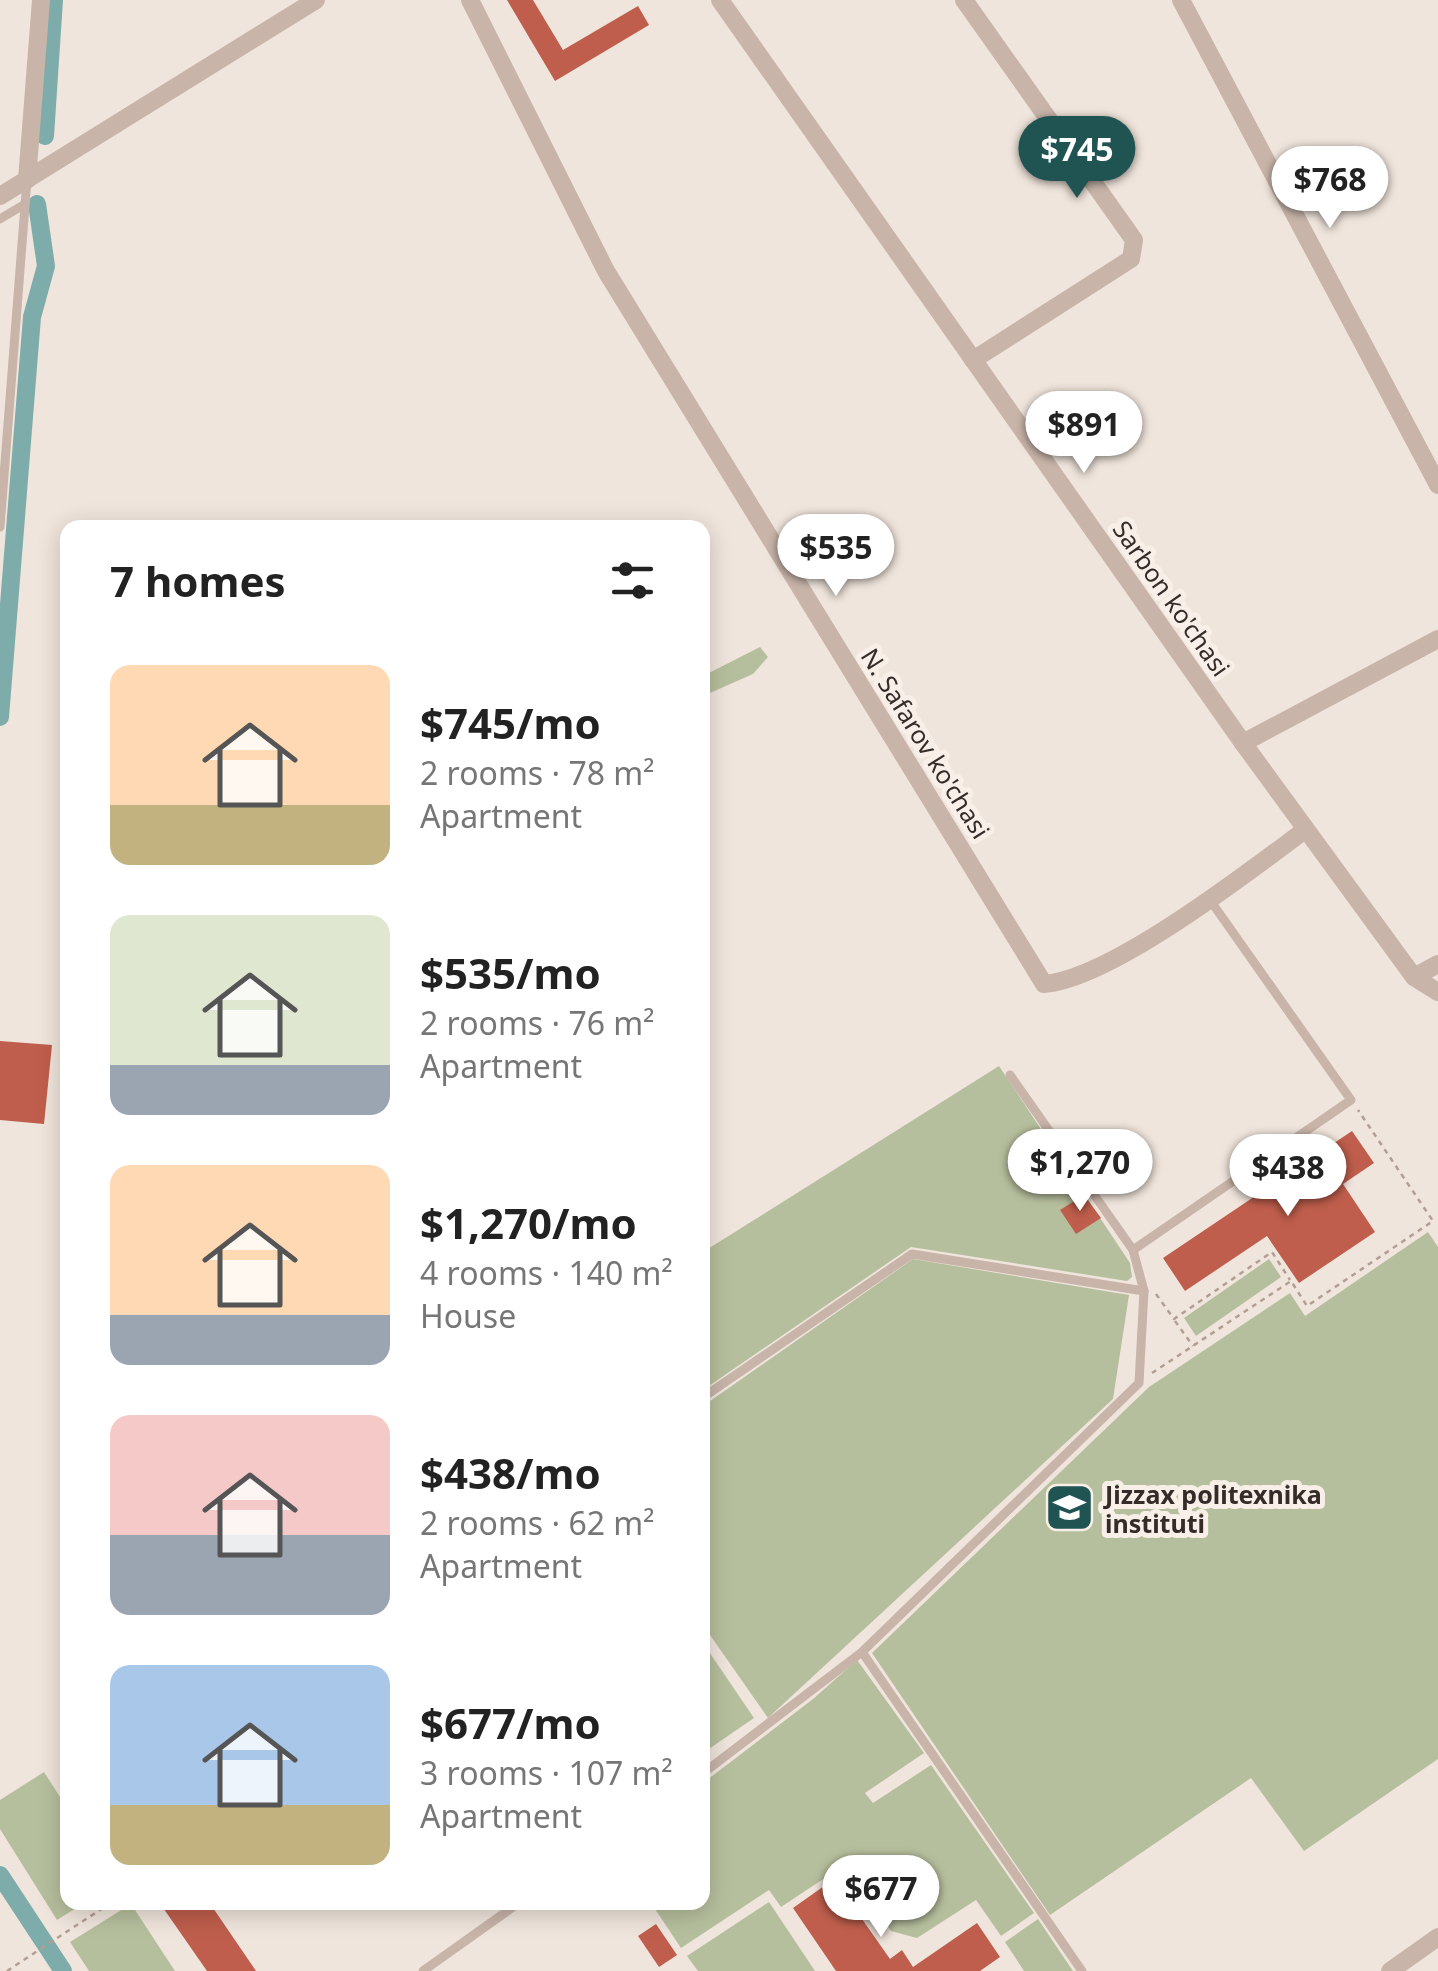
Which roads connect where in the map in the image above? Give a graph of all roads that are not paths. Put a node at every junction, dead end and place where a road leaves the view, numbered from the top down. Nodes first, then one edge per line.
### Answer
1 (42, 0) edge
2 (316, 0) edge
3 (470, 0) edge
4 (720, 0) edge
5 (964, 0) edge
6 (1181, 0) edge
7 (27, 180) junction
8 (0, 196) edge
9 (25, 204) junction
10 (0, 219) edge
11 (973, 360) junction
12 (1438, 485) edge
13 (0, 527) edge
14 (1438, 639) edge
15 (1243, 742) junction
16 (1305, 830) junction
17 (1210, 900) junction
18 (1438, 964) edge
19 (1414, 977) junction
20 (1438, 992) edge
21 (1010, 1076) dead end
22 (1132, 1250) junction
23 (1144, 1291) junction
24 (710, 1393) edge
25 (862, 1652) junction
26 (710, 1768) edge
27 (509, 1910) edge
28 (1438, 1937) edge
29 (424, 1971) edge
30 (1082, 1971) edge
31 (1390, 1971) edge

1 - 7 street
2 - 7 street
3 - 17 street, N. Safarov ko'chasi
4 - 11 street, Sarbon ko'chasi
5 - 11 street
6 - 12 street
7 - 8 street
7 - 9 lane
9 - 10 lane
9 - 13 lane
11 - 15 street, Sarbon ko'chasi
14 - 15 street
15 - 16 street, Sarbon ko'chasi
16 - 17 street, N. Safarov ko'chasi
16 - 19 street, Sarbon ko'chasi
17 - 22 lane
18 - 19 street
19 - 20 street
21 - 22 lane
22 - 23 lane
23 - 24 lane
23 - 25 lane
25 - 26 lane
25 - 30 lane
27 - 29 lane
28 - 31 street

